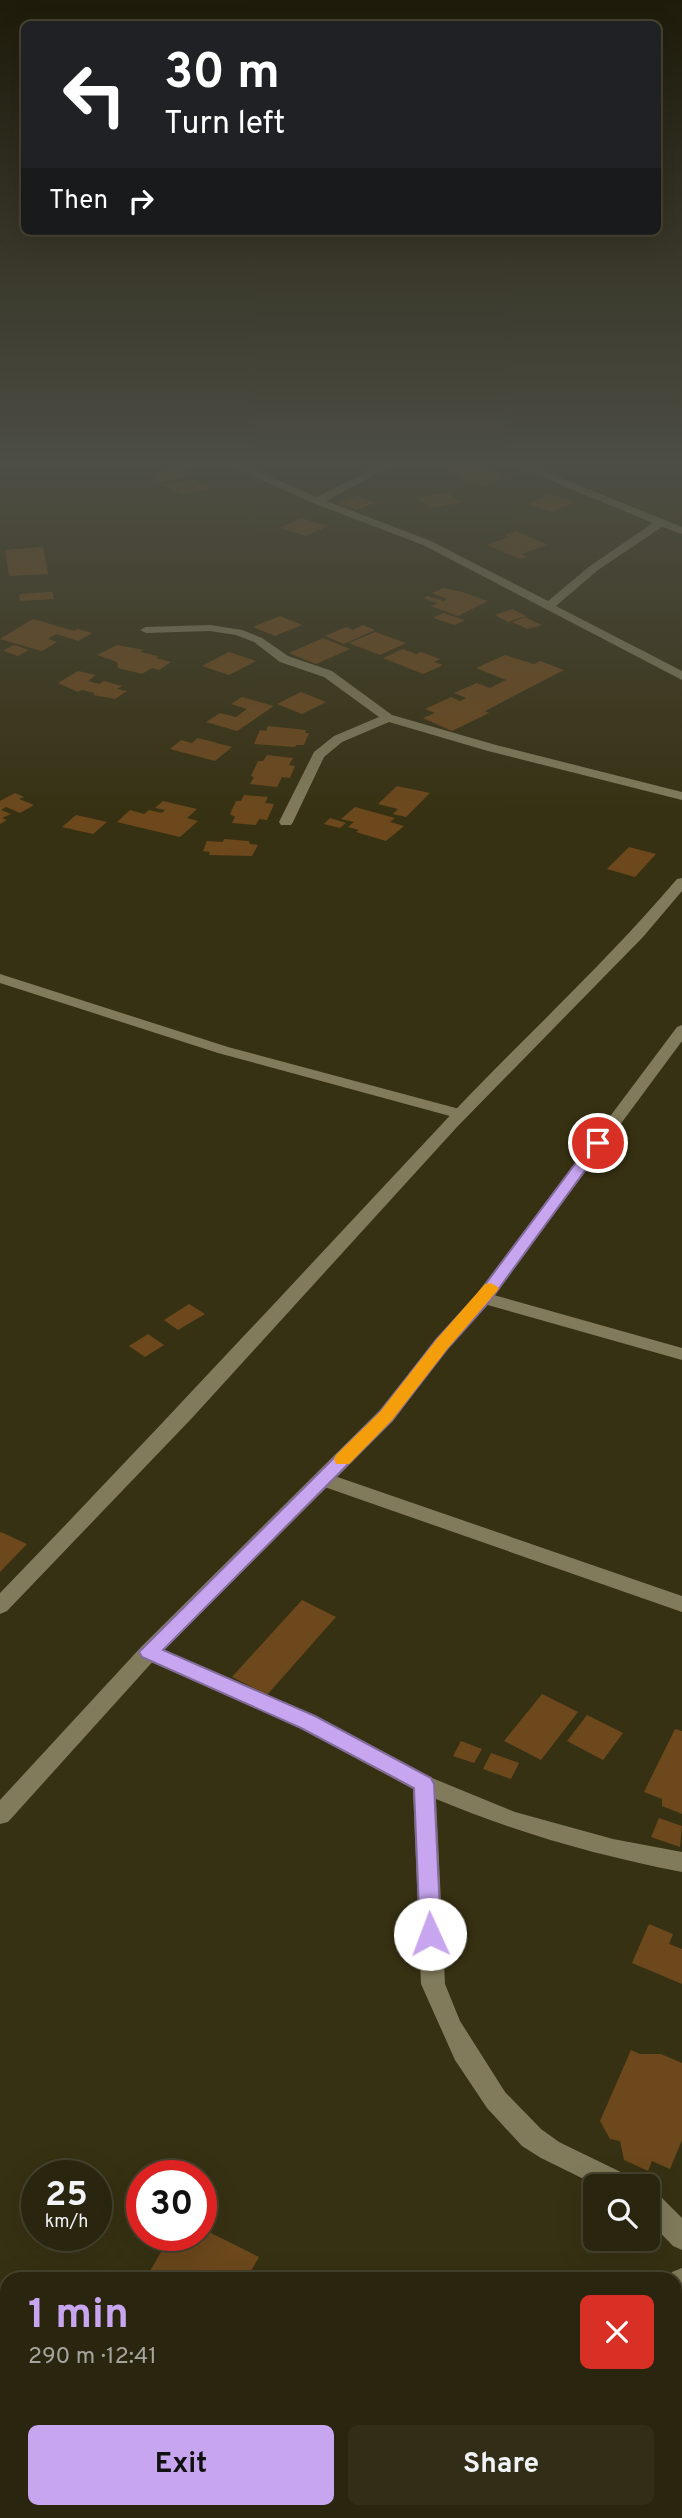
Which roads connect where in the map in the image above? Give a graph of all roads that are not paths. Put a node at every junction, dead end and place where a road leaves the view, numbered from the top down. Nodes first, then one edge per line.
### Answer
1 (499, 581) edge
2 (579, 581) edge
3 (548, 607) junction
4 (146, 630) dead end
5 (682, 676) edge
6 (388, 718) junction
7 (682, 796) edge
8 (286, 822) dead end
9 (682, 882) edge
10 (0, 978) edge
11 (681, 1032) edge
12 (461, 1114) junction
13 (483, 1298) junction
14 (682, 1354) edge
15 (323, 1479) junction
16 (682, 1604) edge
17 (0, 1606) edge
18 (149, 1652) junction
19 (424, 1784) junction
20 (0, 1815) edge
21 (682, 1862) edge
22 (604, 2174) edge
23 (660, 2214) edge
24 (682, 2237) edge

1 - 3 street
2 - 3 street
3 - 5 street
4 - 6 street
6 - 7 street
6 - 8 street
9 - 12 street
10 - 12 street
11 - 13 street
12 - 17 street
13 - 14 street
13 - 15 street
15 - 16 street
15 - 18 street
18 - 19 street
18 - 20 street
19 - 21 street
19 - 22 street
23 - 24 street

